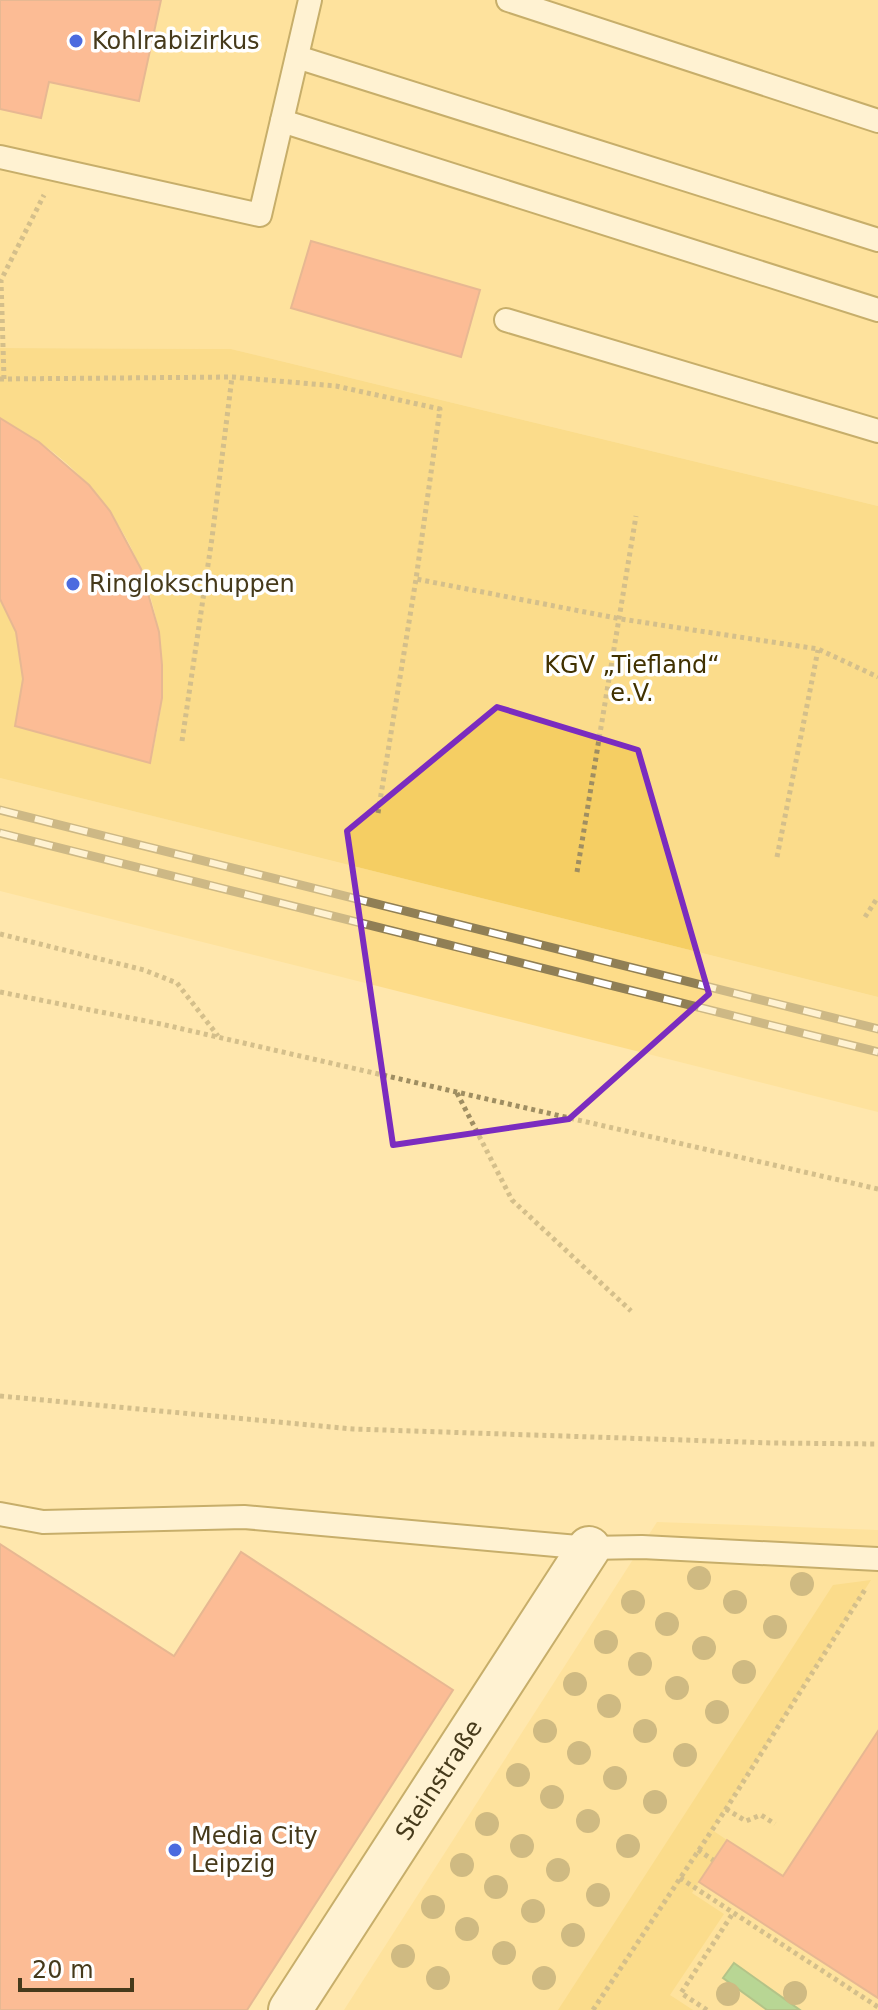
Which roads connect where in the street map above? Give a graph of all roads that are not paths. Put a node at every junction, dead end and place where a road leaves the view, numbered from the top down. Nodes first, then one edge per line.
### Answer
1 (310, 0) edge
2 (508, 0) edge
3 (297, 57) junction
4 (282, 121) junction
5 (878, 121) edge
6 (0, 157) edge
7 (878, 240) edge
8 (878, 310) edge
9 (506, 320) dead end
10 (878, 431) edge
11 (0, 1514) edge
12 (589, 1548) junction
13 (875, 1569) edge
14 (290, 2010) edge

1 - 3 lane
2 - 5 lane
3 - 4 lane
3 - 7 lane
4 - 6 lane
4 - 8 lane
9 - 10 lane
11 - 12 lane
12 - 13 lane
12 - 14 street, Steinstraße

